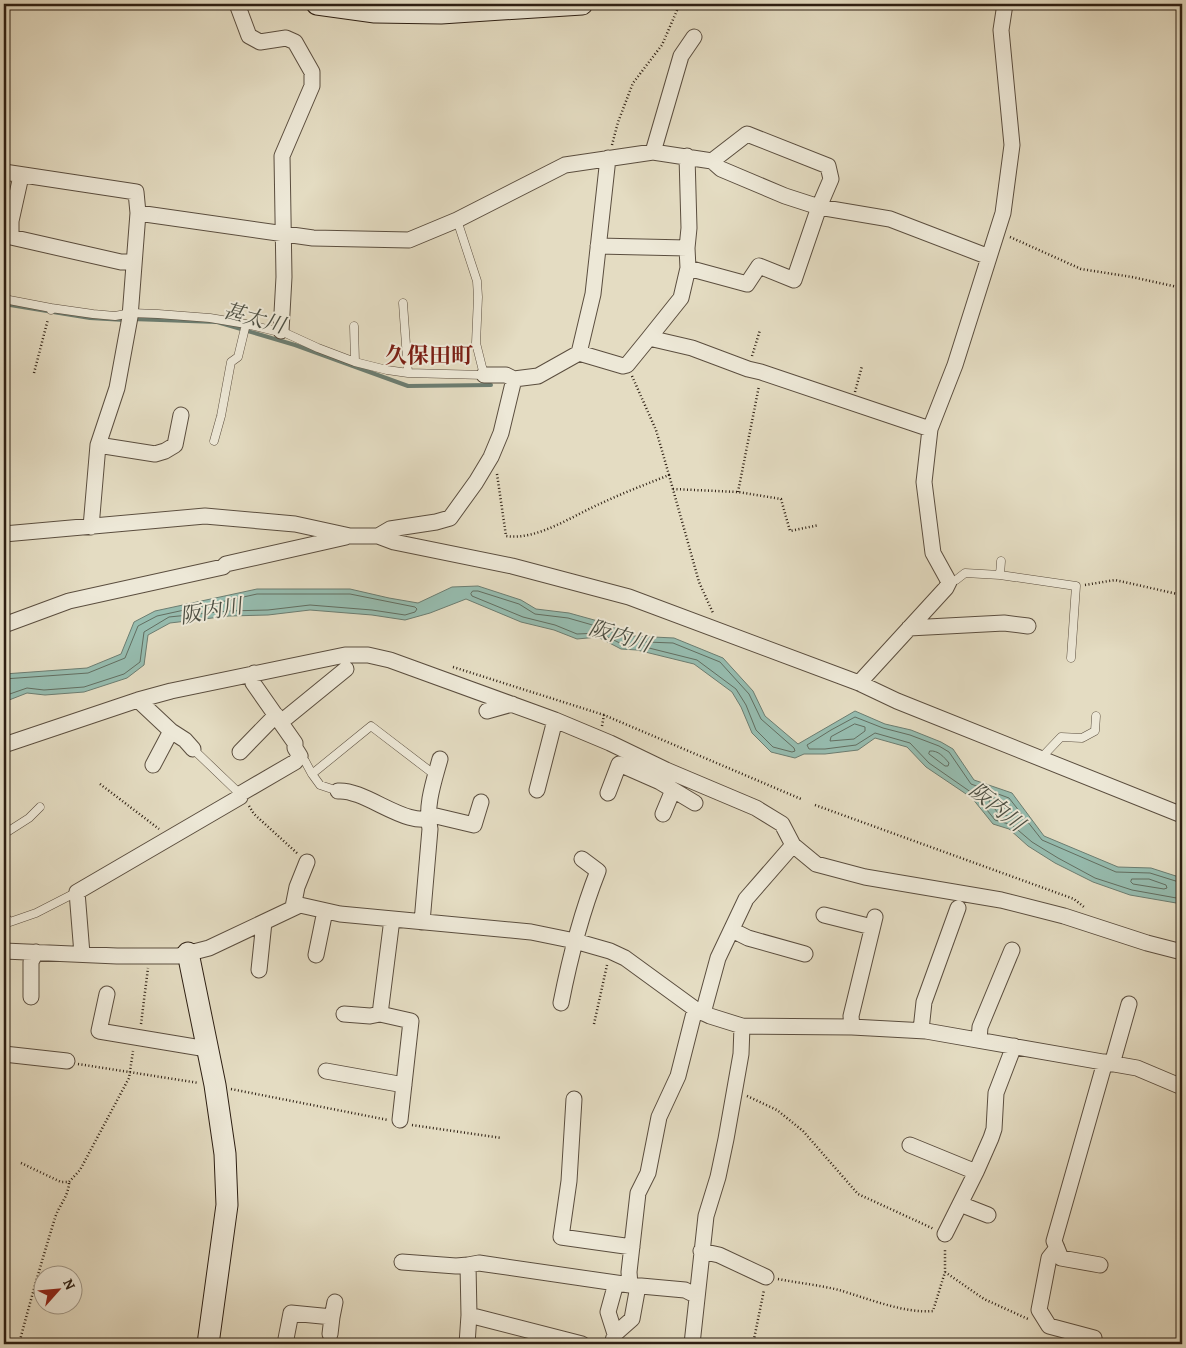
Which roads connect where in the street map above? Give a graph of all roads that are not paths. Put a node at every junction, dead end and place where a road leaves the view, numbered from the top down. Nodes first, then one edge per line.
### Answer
1 (317, 4) edge
2 (582, 4) edge
3 (1005, 4) edge
4 (238, 5) edge
5 (694, 37) dead end
6 (653, 152) junction
7 (687, 156) junction
8 (608, 158) junction
9 (712, 161) junction
10 (4, 172) edge
11 (21, 176) junction
12 (819, 207) junction
13 (138, 213) junction
14 (457, 220) junction
15 (284, 233) junction
16 (598, 246) junction
17 (687, 248) junction
18 (989, 257) junction
19 (134, 262) junction
20 (688, 268) junction
21 (4, 299) edge
22 (403, 303) dead end
23 (130, 318) junction
24 (354, 326) dead end
25 (245, 328) junction
26 (282, 331) junction
27 (649, 338) junction
28 (578, 353) junction
29 (355, 362) junction
30 (408, 373) junction
31 (484, 375) junction
32 (514, 379) junction
33 (181, 415) dead end
34 (930, 429) junction
35 (214, 441) dead end
36 (98, 445) junction
37 (295, 524) junction
38 (91, 527) junction
39 (4, 534) edge
40 (350, 536) junction
41 (378, 536) junction
42 (294, 548) junction
43 (1001, 561) dead end
44 (1000, 575) junction
45 (949, 582) junction
46 (4, 626) edge
47 (1028, 626) dead end
48 (909, 628) junction
49 (1071, 658) dead end
50 (346, 669) dead end
51 (254, 673) junction
52 (859, 683) junction
53 (138, 700) junction
54 (512, 704) junction
55 (487, 711) dead end
56 (1096, 716) dead end
57 (279, 718) junction
58 (555, 720) junction
59 (171, 731) junction
60 (4, 744) edge
61 (193, 749) joint
62 (240, 752) dead end
63 (300, 756) junction
64 (1041, 758) junction
65 (440, 759) dead end
66 (153, 766) dead end
67 (312, 774) junction
68 (434, 775) junction
69 (663, 776) junction
70 (537, 790) dead end
71 (673, 790) junction
72 (338, 791) joint
73 (608, 793) dead end
74 (240, 794) junction
75 (481, 802) dead end
76 (695, 803) dead end
77 (40, 807) dead end
78 (663, 814) dead end
79 (1182, 815) edge
80 (428, 820) junction
81 (4, 834) edge
82 (793, 845) junction
83 (582, 859) dead end
84 (307, 862) road end
85 (77, 892) junction
86 (4, 905) edge
87 (293, 907) junction
88 (958, 908) dead end
89 (325, 911) junction
90 (824, 915) dead end
91 (5, 919) edge
92 (392, 919) junction
93 (264, 922) junction
94 (422, 922) junction
95 (732, 930) junction
96 (575, 941) junction
97 (1012, 950) dead end
98 (4, 951) edge
99 (36, 952) junction
100 (1182, 952) edge
101 (188, 953) junction
102 (82, 954) junction
103 (804, 954) dead end
104 (316, 955) dead end
105 (258, 970) dead end
106 (107, 994) dead end
107 (31, 997) dead end
108 (561, 1003) dead end
109 (1129, 1004) dead end
110 (699, 1011) junction
111 (344, 1014) dead end
112 (380, 1014) junction
113 (742, 1026) junction
114 (852, 1028) junction
115 (921, 1030) junction
116 (979, 1040) junction
117 (1014, 1046) junction
118 (206, 1048) junction
119 (4, 1054) edge
120 (67, 1061) dead end
121 (1108, 1063) junction
122 (326, 1071) dead end
123 (404, 1085) junction
124 (1182, 1087) edge
125 (574, 1099) dead end
126 (400, 1120) road end
127 (910, 1145) dead end
128 (976, 1172) junction
129 (960, 1204) junction
130 (988, 1215) dead end
131 (945, 1234) road end
132 (632, 1247) junction
133 (1057, 1248) junction
134 (701, 1251) junction
135 (402, 1262) dead end
136 (468, 1265) junction
137 (1100, 1265) dead end
138 (766, 1277) road end
139 (628, 1284) junction
140 (697, 1296) junction
141 (335, 1302) dead end
142 (469, 1315) junction
143 (332, 1318) junction
144 (330, 1334) dead end
145 (613, 1339) edge
146 (208, 1344) edge
147 (285, 1344) edge
148 (467, 1344) edge
149 (582, 1344) edge
150 (692, 1344) edge
151 (1095, 1344) edge

1 - 2 street
3 - 18 street
4 - 15 street
5 - 6 street
6 - 7 street
6 - 8 street
7 - 9 street
7 - 17 street
8 - 14 street
8 - 16 street
9 - 12 street
9 - 12 street
10 - 11 street
11 - 13 street
11 - 19 street
12 - 18 street
12 - 20 street
13 - 15 street
13 - 19 street
14 - 15 street
14 - 31 lane
15 - 26 street
16 - 17 street
16 - 28 street
17 - 20 street
18 - 34 street
19 - 23 street
20 - 27 street
21 - 23 lane
22 - 30 lane
23 - 25 lane
23 - 36 street
24 - 29 lane
25 - 26 lane
25 - 35 lane
26 - 29 lane
27 - 28 street
27 - 34 street
28 - 32 street
29 - 30 lane
30 - 31 lane
31 - 32 street
32 - 41 street
33 - 36 street
34 - 45 street
36 - 38 street
37 - 38 street
37 - 40 street
37 - 42 street
38 - 39 street
40 - 41 street
40 - 42 street
41 - 52 street
42 - 46 street
43 - 44 lane
44 - 45 lane
44 - 49 lane
45 - 48 street
47 - 48 street
48 - 52 street
50 - 57 street
51 - 53 street
51 - 54 street
51 - 57 street
52 - 64 street
53 - 59 street
53 - 60 street
54 - 55 street
54 - 58 street
56 - 64 lane
57 - 62 street
57 - 63 street
58 - 69 street
58 - 70 street
59 - 61 street
59 - 66 street
61 - 74 lane
63 - 67 lane
63 - 74 street
64 - 79 street
65 - 68 street
67 - 68 lane
67 - 72 lane
68 - 80 street
69 - 71 street
69 - 73 street
69 - 82 street
71 - 76 street
71 - 78 street
72 - 80 street
74 - 85 street
75 - 80 street
77 - 81 lane
80 - 94 street
82 - 95 street
82 - 100 street
83 - 96 street
84 - 87 street
85 - 91 lane
85 - 102 street
86 - 91 lane
87 - 89 street
87 - 93 street
88 - 115 street
89 - 92 street
89 - 104 street
90 - 114 street
92 - 94 street
92 - 112 street
93 - 101 street
93 - 105 street
94 - 96 street
95 - 103 street
95 - 110 street
96 - 108 street
96 - 110 street
97 - 116 street
98 - 99 street
99 - 102 street
99 - 107 street
101 - 102 street
101 - 118 street
106 - 118 street
109 - 121 street
110 - 113 street
110 - 132 street
111 - 112 street
112 - 123 street
113 - 114 street
113 - 134 street
114 - 115 street
115 - 116 street
116 - 117 street
117 - 121 street
117 - 128 street
118 - 146 street
119 - 120 street
121 - 124 street
121 - 133 street
122 - 123 street
123 - 126 street
125 - 132 street
127 - 128 street
128 - 129 street
129 - 130 street
129 - 131 street
132 - 139 street
133 - 137 street
133 - 151 street
134 - 138 street
134 - 140 street
135 - 136 street
136 - 139 street
136 - 142 street
139 - 140 street
139 - 145 street
139 - 145 street
140 - 150 street
141 - 143 street
142 - 148 street
142 - 149 street
143 - 144 street
143 - 147 street

